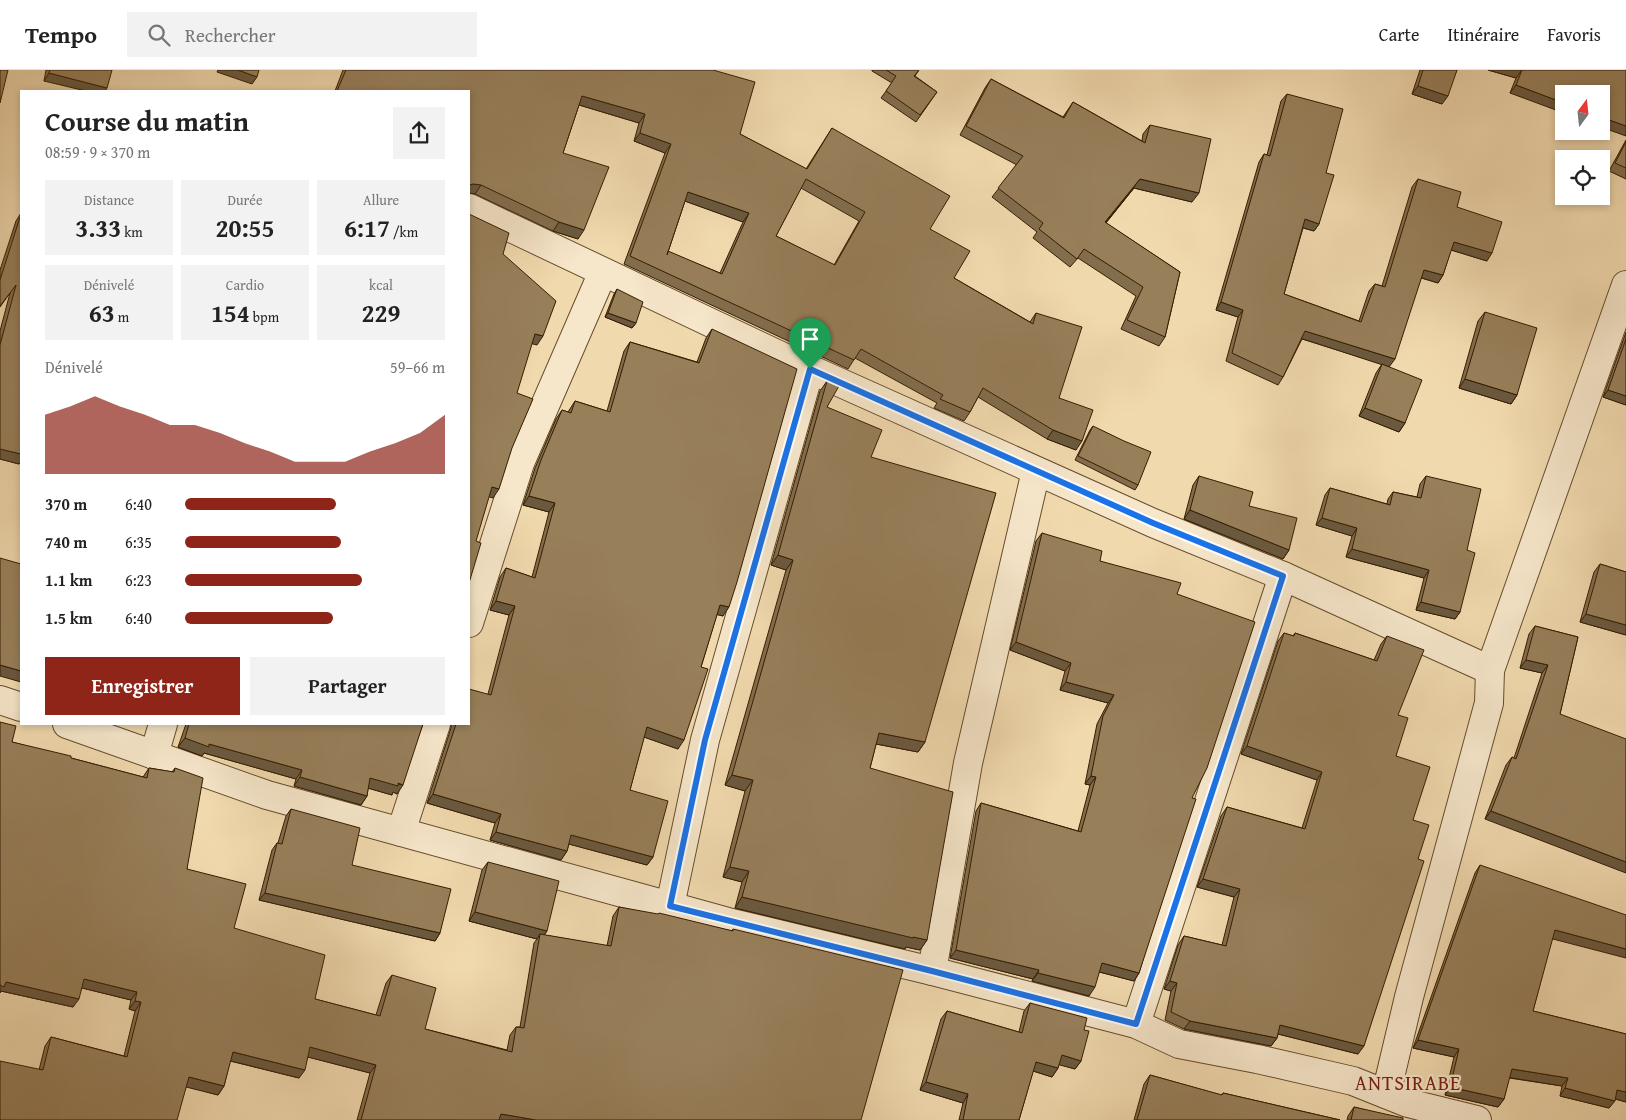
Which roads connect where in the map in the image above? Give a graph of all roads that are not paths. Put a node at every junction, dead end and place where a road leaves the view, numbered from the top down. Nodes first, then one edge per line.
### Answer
1 (470, 208) edge
2 (604, 272) junction
3 (1626, 286) edge
4 (810, 369) junction
5 (1036, 471) junction
6 (1283, 576) junction
7 (470, 620) edge
8 (1490, 670) junction
9 (0, 700) edge
10 (20, 708) edge
11 (70, 725) edge
12 (163, 725) edge
13 (436, 725) edge
14 (154, 755) junction
15 (401, 832) junction
16 (670, 906) junction
17 (932, 971) junction
18 (1136, 1024) junction
19 (1386, 1094) junction
20 (1477, 1120) edge

1 - 2 street
2 - 4 street
2 - 7 street
3 - 8 street
4 - 5 street
4 - 16 street
5 - 6 street
5 - 17 street
6 - 8 street
6 - 18 street
8 - 19 street
9 - 10 street
11 - 14 street
12 - 14 street
13 - 15 street
14 - 15 street
15 - 16 street
16 - 17 street
17 - 18 street
18 - 19 street
19 - 20 street

